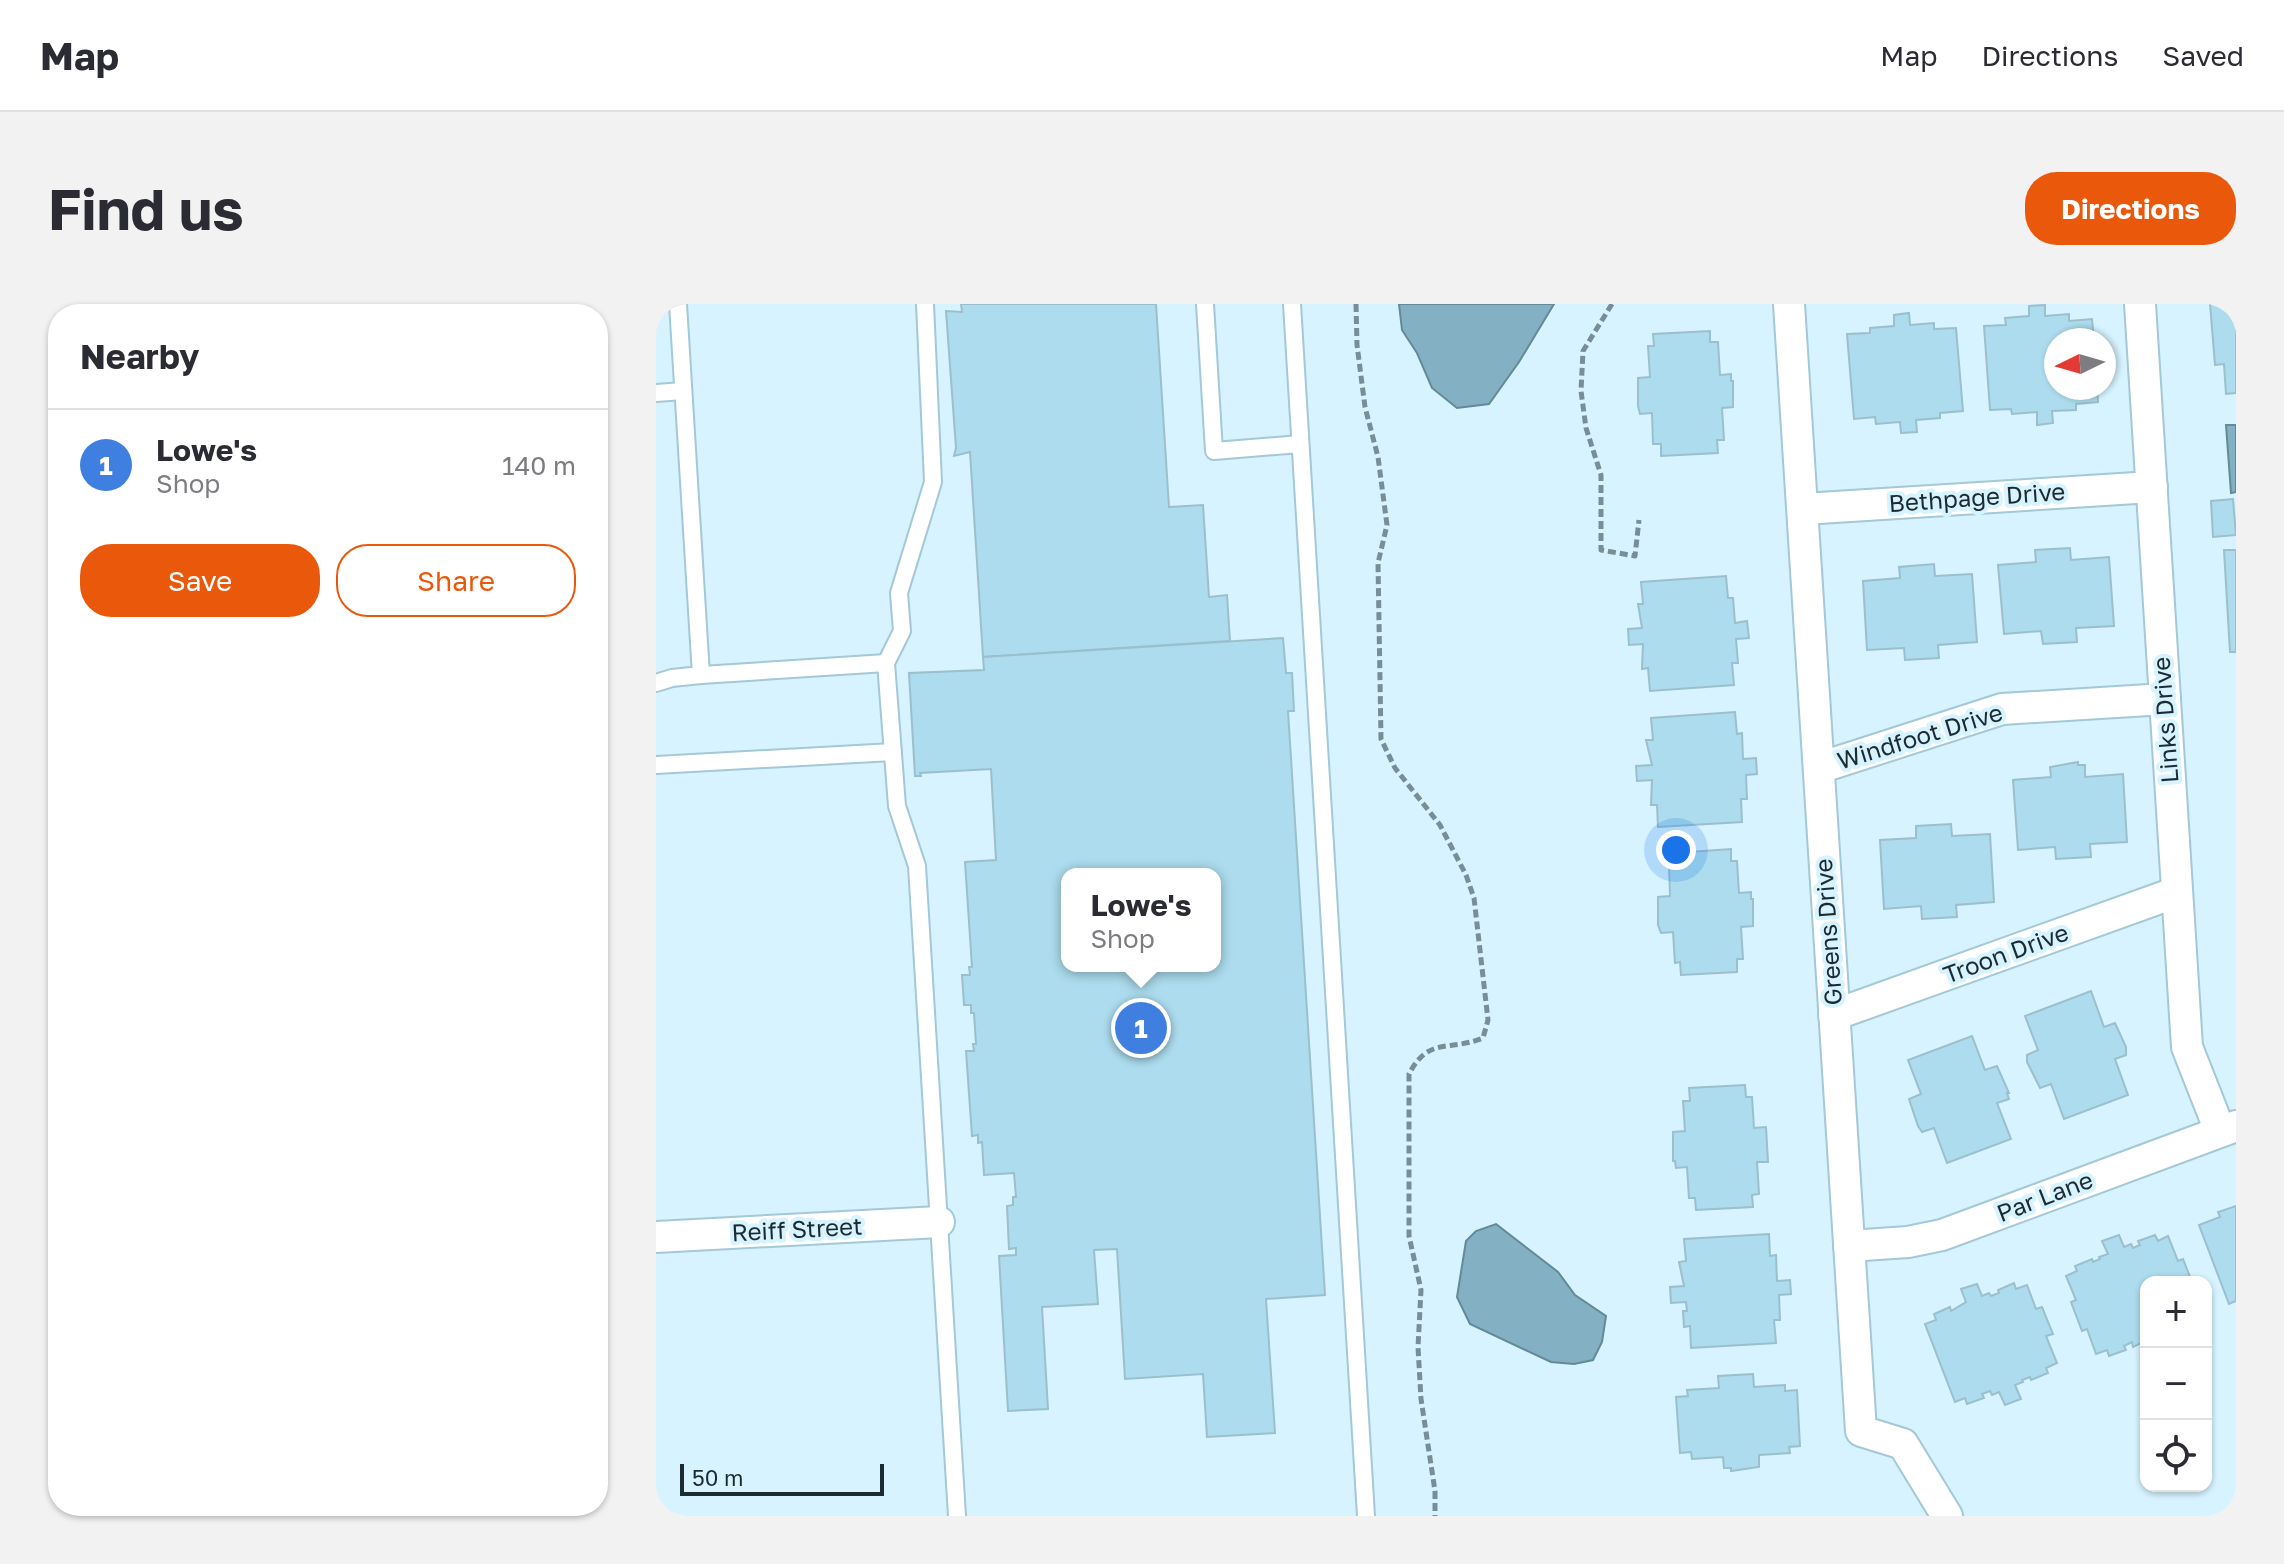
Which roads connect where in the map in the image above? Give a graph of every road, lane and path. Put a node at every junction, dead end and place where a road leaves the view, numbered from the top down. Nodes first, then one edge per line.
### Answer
1 (678, 304) edge
2 (925, 304) edge
3 (1205, 304) edge
4 (1292, 304) edge
5 (1356, 304) edge
6 (1612, 304) edge
7 (1789, 304) edge
8 (2140, 304) edge
9 (683, 391) junction
10 (656, 393) edge
11 (1300, 444) junction
12 (2152, 487) junction
13 (1803, 509) junction
14 (1639, 520) dead end
15 (886, 663) junction
16 (701, 675) junction
17 (656, 683) edge
18 (2165, 699) junction
19 (893, 752) junction
20 (656, 765) edge
21 (1819, 768) junction
22 (2177, 892) junction
23 (1834, 1015) junction
24 (2228, 1128) edge
25 (939, 1222) junction
26 (656, 1237) edge
27 (1849, 1246) junction
28 (957, 1516) edge
29 (1366, 1516) edge
30 (1435, 1516) edge
31 (1947, 1516) edge

1 - 9 lane
2 - 15 lane
3 - 11 lane
4 - 11 lane
5 - 30 path
6 - 14 path
7 - 13 street, Greens Drive
8 - 12 street, Links Drive
9 - 10 lane
9 - 16 lane
11 - 29 lane
12 - 13 street, Bethpage Drive
12 - 18 street, Links Drive
13 - 21 street, Greens Drive
15 - 16 lane
15 - 19 lane
16 - 17 lane
18 - 21 street, Windfoot Drive
18 - 22 street, Links Drive
19 - 20 lane
19 - 25 lane
21 - 23 street, Greens Drive
22 - 23 street, Troon Drive
22 - 24 street, Links Drive
23 - 27 street, Greens Drive
24 - 27 street, Par Lane
25 - 26 street, Reiff Street
25 - 28 lane
27 - 31 street, Greens Drive

